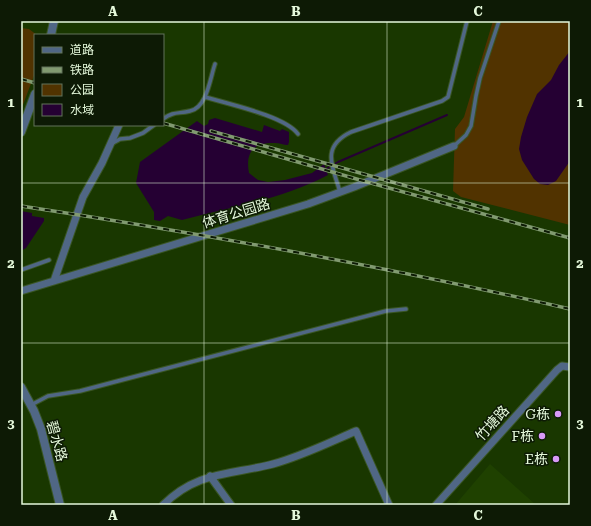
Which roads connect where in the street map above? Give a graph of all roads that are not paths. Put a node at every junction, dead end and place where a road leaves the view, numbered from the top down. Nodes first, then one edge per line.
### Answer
1 (54, 21) edge
2 (467, 21) edge
3 (499, 21) edge
4 (50, 34) edge
5 (215, 64) dead end
6 (34, 97) edge
7 (205, 97) junction
8 (164, 118) edge
9 (119, 126) edge
10 (152, 126) edge
11 (21, 132) edge
12 (298, 134) dead end
13 (110, 144) junction
14 (454, 146) joint
15 (340, 192) junction
16 (49, 260) dead end
17 (21, 270) edge
18 (54, 281) junction
19 (21, 291) edge
20 (406, 309) dead end
21 (570, 367) edge
22 (21, 387) edge
23 (31, 405) junction
24 (210, 476) junction
25 (60, 505) edge
26 (163, 505) edge
27 (231, 505) edge
28 (389, 505) edge
29 (436, 505) edge

1 - 4 street
2 - 15 lane
3 - 14 lane
5 - 7 lane
6 - 11 street
7 - 8 lane
7 - 12 lane
9 - 13 street
10 - 13 lane
13 - 18 street
14 - 15 street, 体育公园路
15 - 18 street, 体育公园路
16 - 17 lane
18 - 19 street, 体育公园路
20 - 23 lane
21 - 29 street, 竹塘路
22 - 23 street, 碧水路
23 - 25 street, 碧水路
24 - 26 street
24 - 27 street
24 - 28 street

